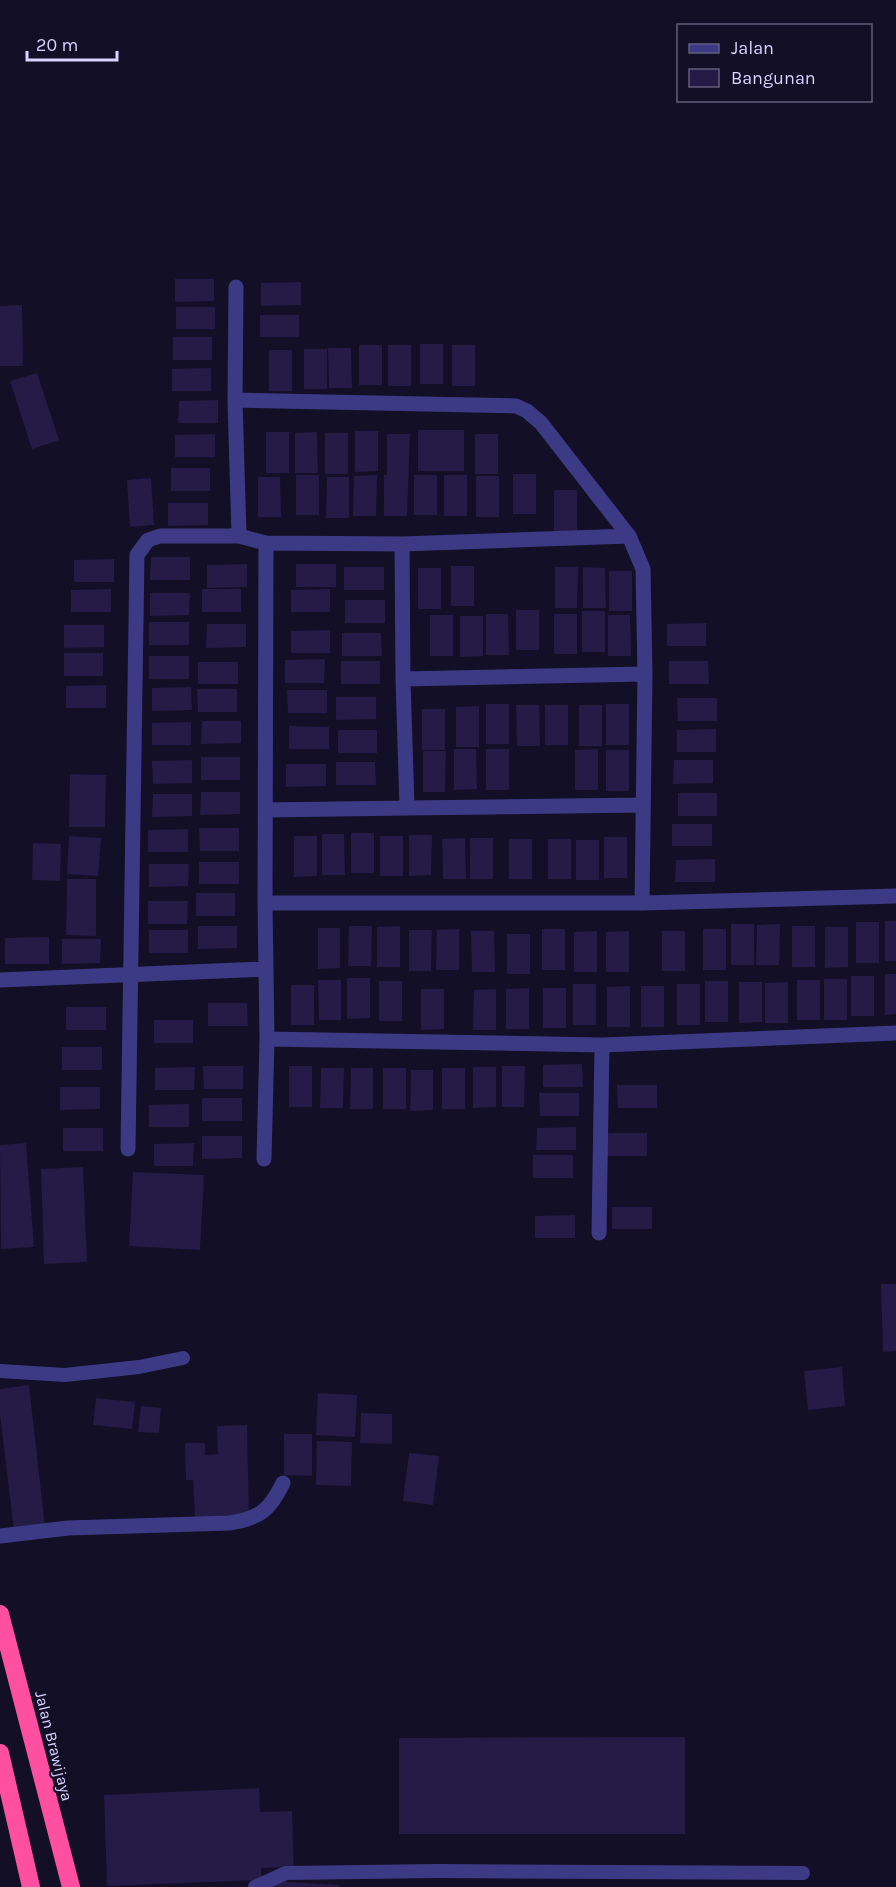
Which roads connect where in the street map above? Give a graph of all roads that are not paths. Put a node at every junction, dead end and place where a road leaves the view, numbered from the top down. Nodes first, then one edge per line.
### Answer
1 (236, 287) dead end
2 (235, 400) junction
3 (239, 536) junction
4 (629, 536) junction
5 (266, 543) junction
6 (402, 544) junction
7 (645, 674) junction
8 (403, 679) junction
9 (644, 805) junction
10 (407, 808) junction
11 (265, 810) junction
12 (896, 896) edge
13 (265, 903) junction
14 (642, 903) junction
15 (265, 969) junction
16 (131, 974) junction
17 (0, 980) edge
18 (896, 1033) edge
19 (267, 1039) junction
20 (602, 1045) junction
21 (128, 1149) dead end
22 (264, 1159) dead end
23 (599, 1233) dead end
24 (183, 1358) dead end
25 (0, 1371) edge
26 (283, 1483) dead end
27 (0, 1536) edge
28 (0, 1614) edge
29 (0, 1753) edge
30 (803, 1873) dead end
31 (31, 1887) edge
32 (71, 1887) edge
33 (255, 1887) edge

1 - 2 street
2 - 3 street
2 - 4 street
3 - 5 street
3 - 16 street
4 - 6 street
4 - 7 street
5 - 6 street
5 - 11 street
6 - 8 street
7 - 8 street
7 - 9 street
8 - 10 street
9 - 10 street
9 - 14 street
10 - 11 street
11 - 13 street
12 - 14 street
13 - 14 street
13 - 15 street
15 - 16 street
15 - 19 street
16 - 17 street
16 - 21 street
18 - 20 street
19 - 20 street
19 - 22 street
20 - 23 street
24 - 25 lane
26 - 27 street
28 - 32 highway, Jalan Brawijaya
29 - 31 highway
30 - 33 lane

